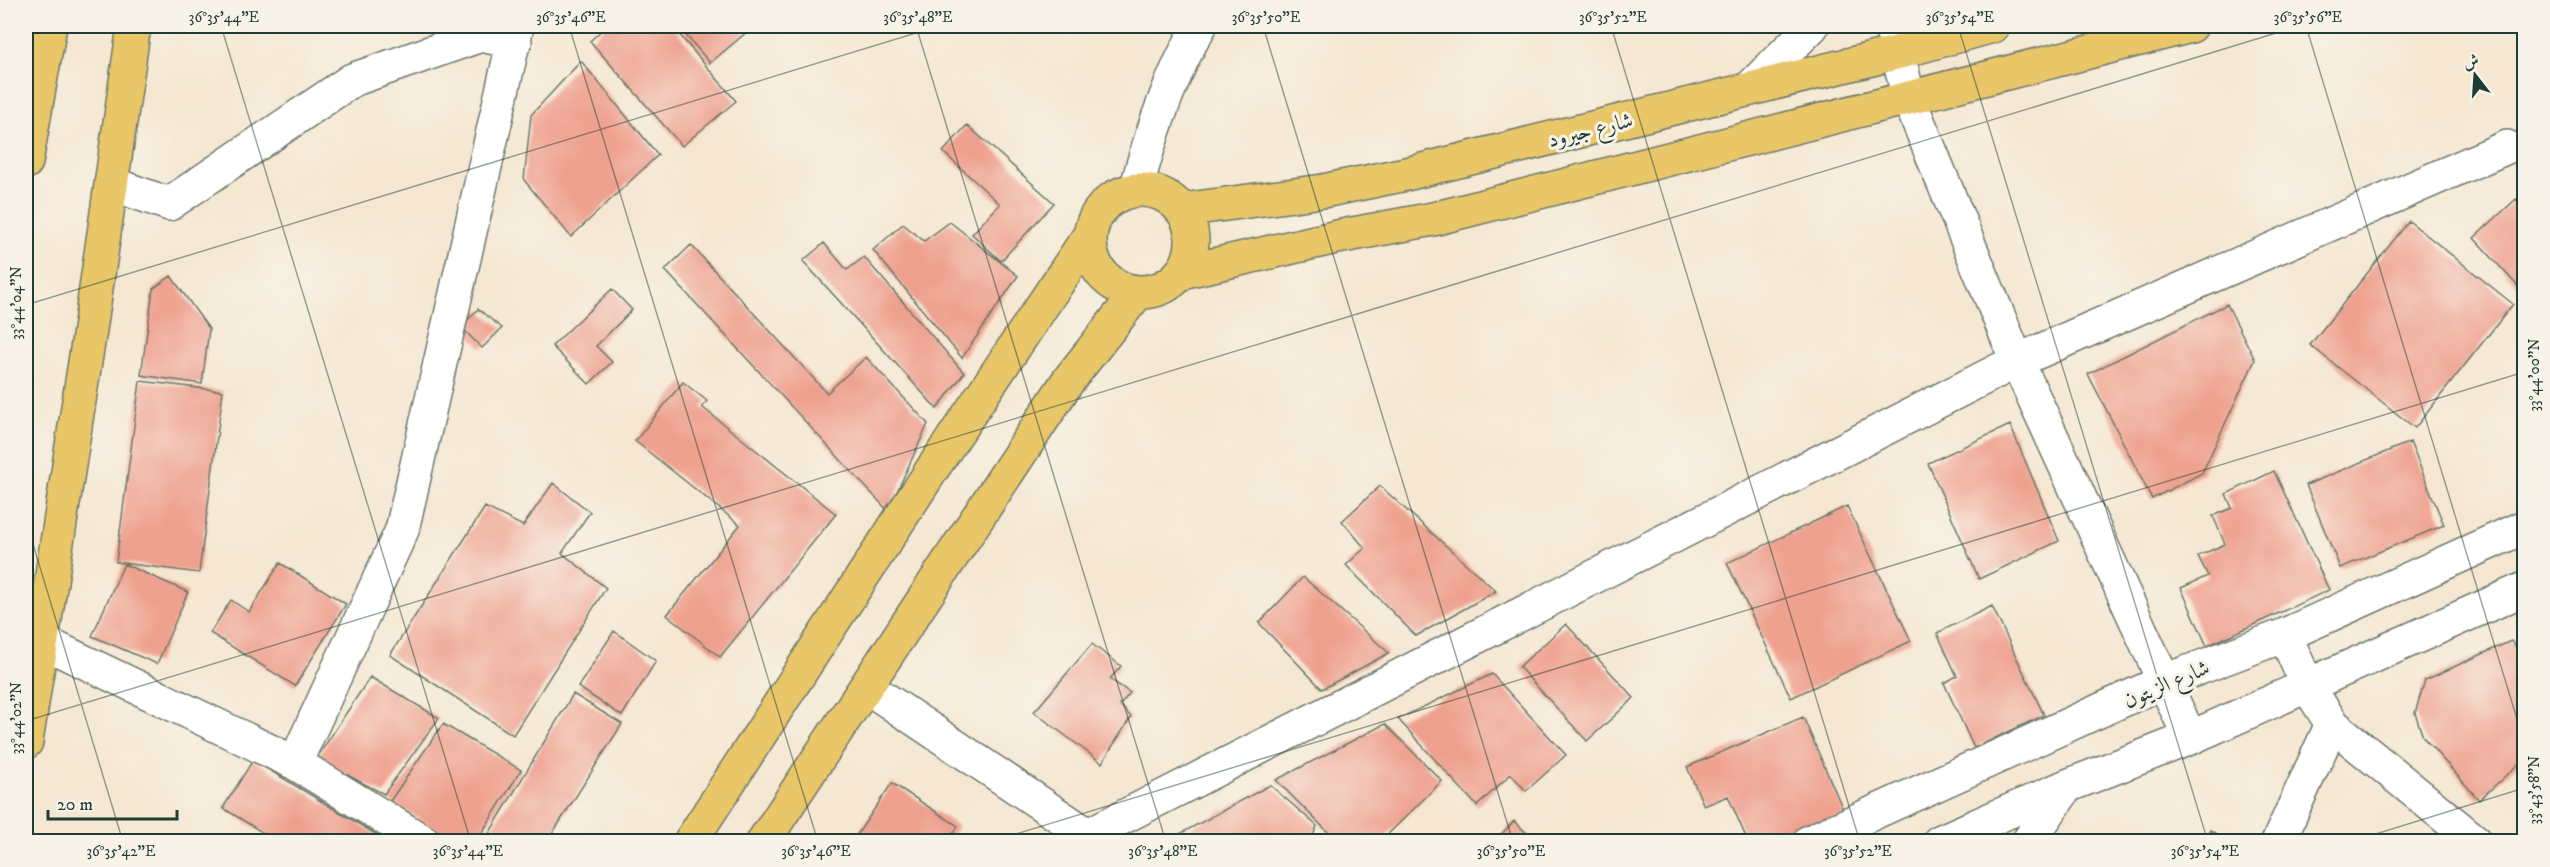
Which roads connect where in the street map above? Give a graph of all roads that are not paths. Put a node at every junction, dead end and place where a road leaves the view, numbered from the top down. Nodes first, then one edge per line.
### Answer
1 (50, 26) edge
2 (134, 26) edge
3 (1200, 26) edge
4 (1812, 26) edge
5 (1993, 26) edge
6 (2191, 26) edge
7 (522, 31) edge
8 (1893, 39) edge
9 (1749, 89) junction
10 (1909, 99) junction
11 (2506, 147) dead end
12 (26, 162) edge
13 (112, 184) junction
14 (1136, 190) junction
15 (1182, 210) junction
16 (1089, 236) junction
17 (1182, 272) junction
18 (1138, 292) junction
19 (2017, 361) junction
20 (2524, 527) edge
21 (2524, 589) edge
22 (2285, 635) junction
23 (41, 641) junction
24 (2165, 681) junction
25 (2307, 685) junction
26 (867, 687) junction
27 (2332, 724) junction
28 (2190, 738) junction
29 (26, 742) edge
30 (295, 763) junction
31 (2067, 786) junction
32 (1093, 838) edge
33 (424, 842) edge
34 (690, 842) edge
35 (763, 842) edge
36 (1809, 842) edge
37 (1939, 842) edge
38 (2028, 842) edge
39 (2278, 842) edge
40 (2476, 842) edge

1 - 12 main road
2 - 13 main road
3 - 14 street
4 - 9 street
5 - 8 main road, شارع جيرود
6 - 10 main road
7 - 13 street
7 - 30 street
8 - 9 main road, شارع جيرود
8 - 10 street
9 - 15 main road, شارع جيرود
10 - 17 main road
10 - 19 street
11 - 19 street
13 - 23 main road
14 - 15 main road
14 - 16 main road
15 - 17 main road
16 - 18 main road
16 - 34 main road
17 - 18 main road
18 - 26 main road
19 - 24 street
19 - 32 street
20 - 22 street, شارع الزيتون
21 - 25 street
22 - 24 street, شارع الزيتون
22 - 25 street
23 - 29 main road
23 - 30 street
24 - 28 street
24 - 36 street, شارع الزيتون
25 - 27 street
25 - 28 street
26 - 32 street
26 - 35 main road
27 - 39 street
27 - 40 street
28 - 31 street
30 - 33 street
31 - 37 street
31 - 38 street

